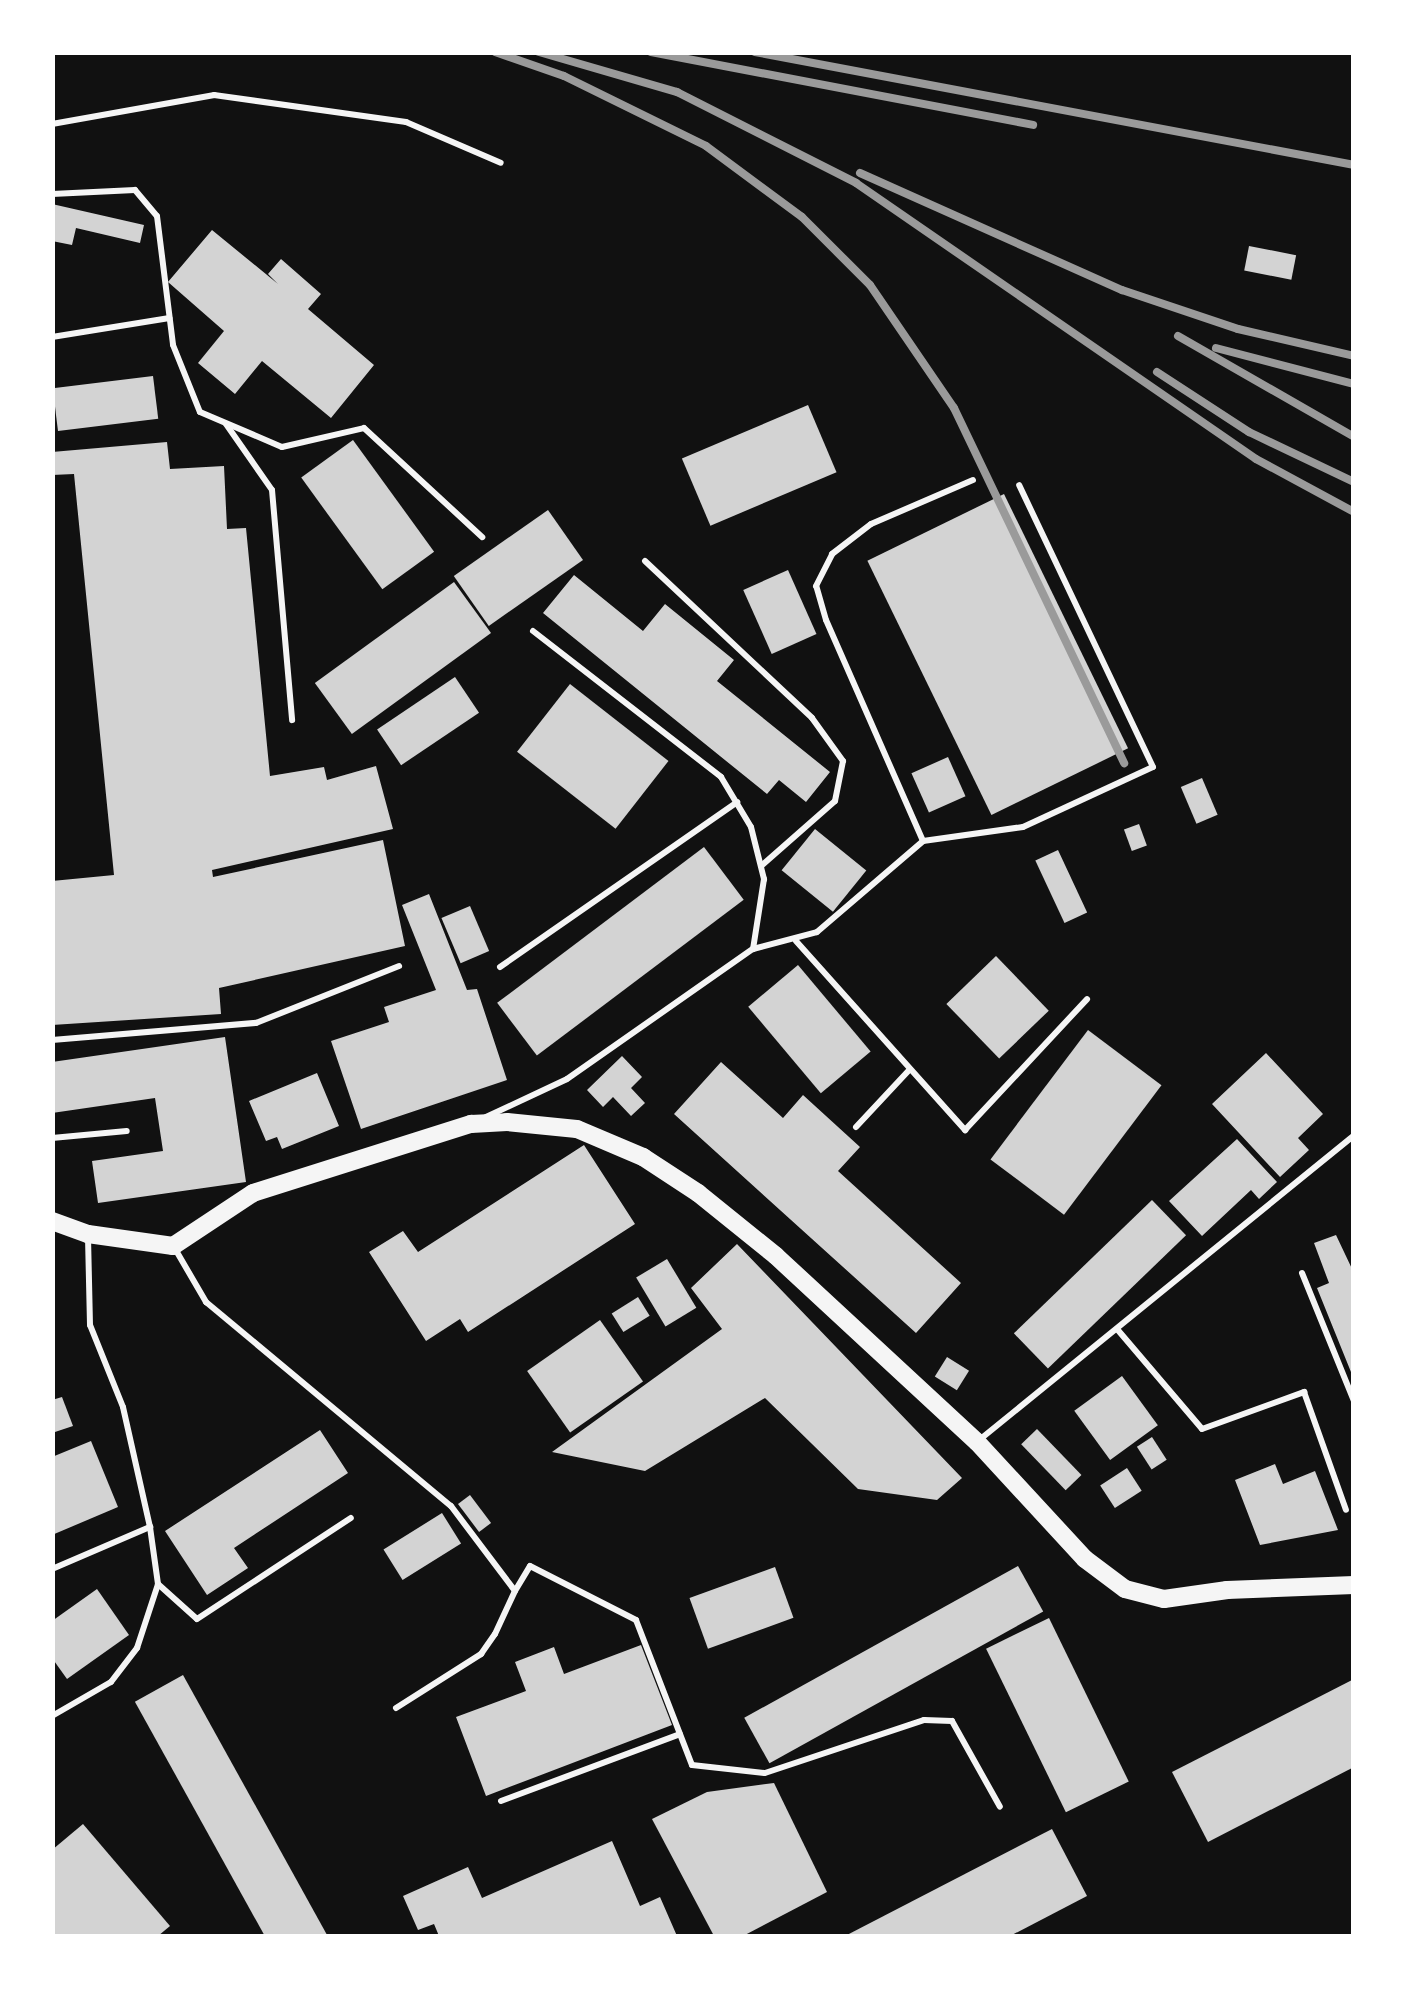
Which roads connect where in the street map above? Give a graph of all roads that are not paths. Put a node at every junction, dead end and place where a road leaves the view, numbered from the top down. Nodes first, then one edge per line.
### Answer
1 (52, 124) edge
2 (501, 164) dead end
3 (52, 194) edge
4 (169, 318) junction
5 (52, 336) edge
6 (226, 423) junction
7 (973, 480) dead end
8 (1019, 486) dead end
9 (482, 537) dead end
10 (645, 561) dead end
11 (533, 631) dead end
12 (292, 720) dead end
13 (736, 802) junction
14 (923, 841) junction
15 (761, 866) junction
16 (796, 941) junction
17 (753, 949) junction
18 (399, 966) dead end
19 (500, 967) dead end
20 (1087, 1000) dead end
21 (52, 1040) edge
22 (910, 1069) junction
23 (471, 1124) junction
24 (856, 1126) dead end
25 (127, 1131) dead end
26 (1354, 1135) edge
27 (52, 1138) edge
28 (52, 1221) edge
29 (88, 1234) junction
30 (173, 1246) junction
31 (1302, 1273) dead end
32 (1117, 1329) junction
33 (1354, 1401) edge
34 (977, 1442) junction
35 (1346, 1510) dead end
36 (351, 1518) dead end
37 (150, 1527) junction
38 (52, 1569) edge
39 (158, 1584) junction
40 (1354, 1585) edge
41 (515, 1591) junction
42 (396, 1708) dead end
43 (52, 1716) edge
44 (680, 1734) junction
45 (501, 1802) dead end
46 (1000, 1807) dead end

1 - 2 lane
3 - 4 lane
4 - 5 lane
4 - 6 lane
6 - 9 lane
6 - 12 lane
7 - 14 lane
8 - 14 lane
10 - 15 lane
11 - 13 lane
13 - 15 lane
13 - 19 lane
14 - 16 lane
15 - 17 lane
16 - 17 lane
16 - 22 lane
17 - 23 lane
18 - 21 lane
20 - 22 lane
22 - 24 lane
23 - 30 street
23 - 34 street
25 - 27 lane
26 - 32 lane
28 - 29 street
29 - 30 street
29 - 37 lane
30 - 41 lane
31 - 33 lane
32 - 34 lane
32 - 35 lane
34 - 40 street
36 - 39 lane
37 - 38 lane
37 - 39 lane
39 - 43 lane
41 - 42 lane
41 - 44 lane
44 - 45 lane
44 - 46 lane

